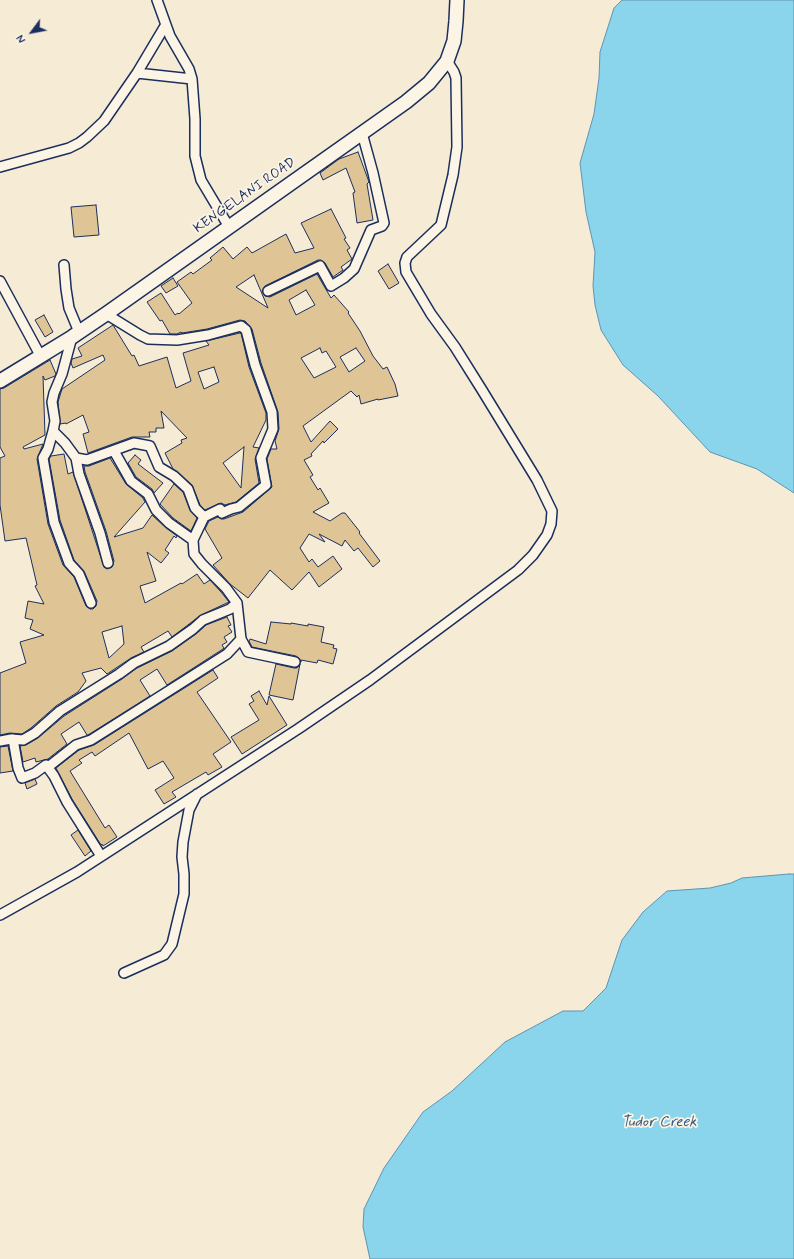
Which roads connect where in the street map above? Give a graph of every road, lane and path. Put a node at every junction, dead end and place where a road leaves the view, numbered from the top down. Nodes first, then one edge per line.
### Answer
1 (157, 0) edge
2 (457, 0) edge
3 (165, 26) junction
4 (447, 61) junction
5 (137, 73) junction
6 (192, 79) junction
7 (362, 133) junction
8 (0, 167) edge
9 (229, 227) junction
10 (64, 265) dead end
11 (0, 281) edge
12 (268, 291) dead end
13 (106, 314) junction
14 (75, 334) junction
15 (40, 355) junction
16 (0, 380) edge
17 (53, 431) junction
18 (114, 451) junction
19 (76, 458) junction
20 (204, 517) junction
21 (194, 540) junction
22 (108, 563) dead end
23 (91, 603) dead end
24 (237, 603) junction
25 (241, 639) junction
26 (295, 662) dead end
27 (13, 739) junction
28 (0, 741) edge
29 (48, 767) junction
30 (198, 792) junction
31 (101, 856) junction
32 (0, 915) edge
33 (124, 973) dead end

1 - 3 street
2 - 4 main road, KENGELANI ROAD
3 - 5 street
3 - 6 street
4 - 7 main road, KENGELANI ROAD
4 - 30 street
5 - 6 street
5 - 8 street
6 - 9 street
7 - 9 main road, KENGELANI ROAD
7 - 12 street
9 - 13 main road, KENGELANI ROAD
10 - 14 street
11 - 15 street
13 - 14 main road, KENGELANI ROAD
13 - 20 street
14 - 15 main road, KENGELANI ROAD
14 - 17 street
15 - 16 main road, KENGELANI ROAD
17 - 19 street
17 - 23 street
18 - 19 street
18 - 20 street
18 - 21 street
19 - 22 street
20 - 21 street
21 - 24 street
24 - 25 street
24 - 27 street
25 - 26 street
25 - 29 street
27 - 28 street
27 - 29 street
29 - 31 street
30 - 31 street
30 - 33 street
31 - 32 street

